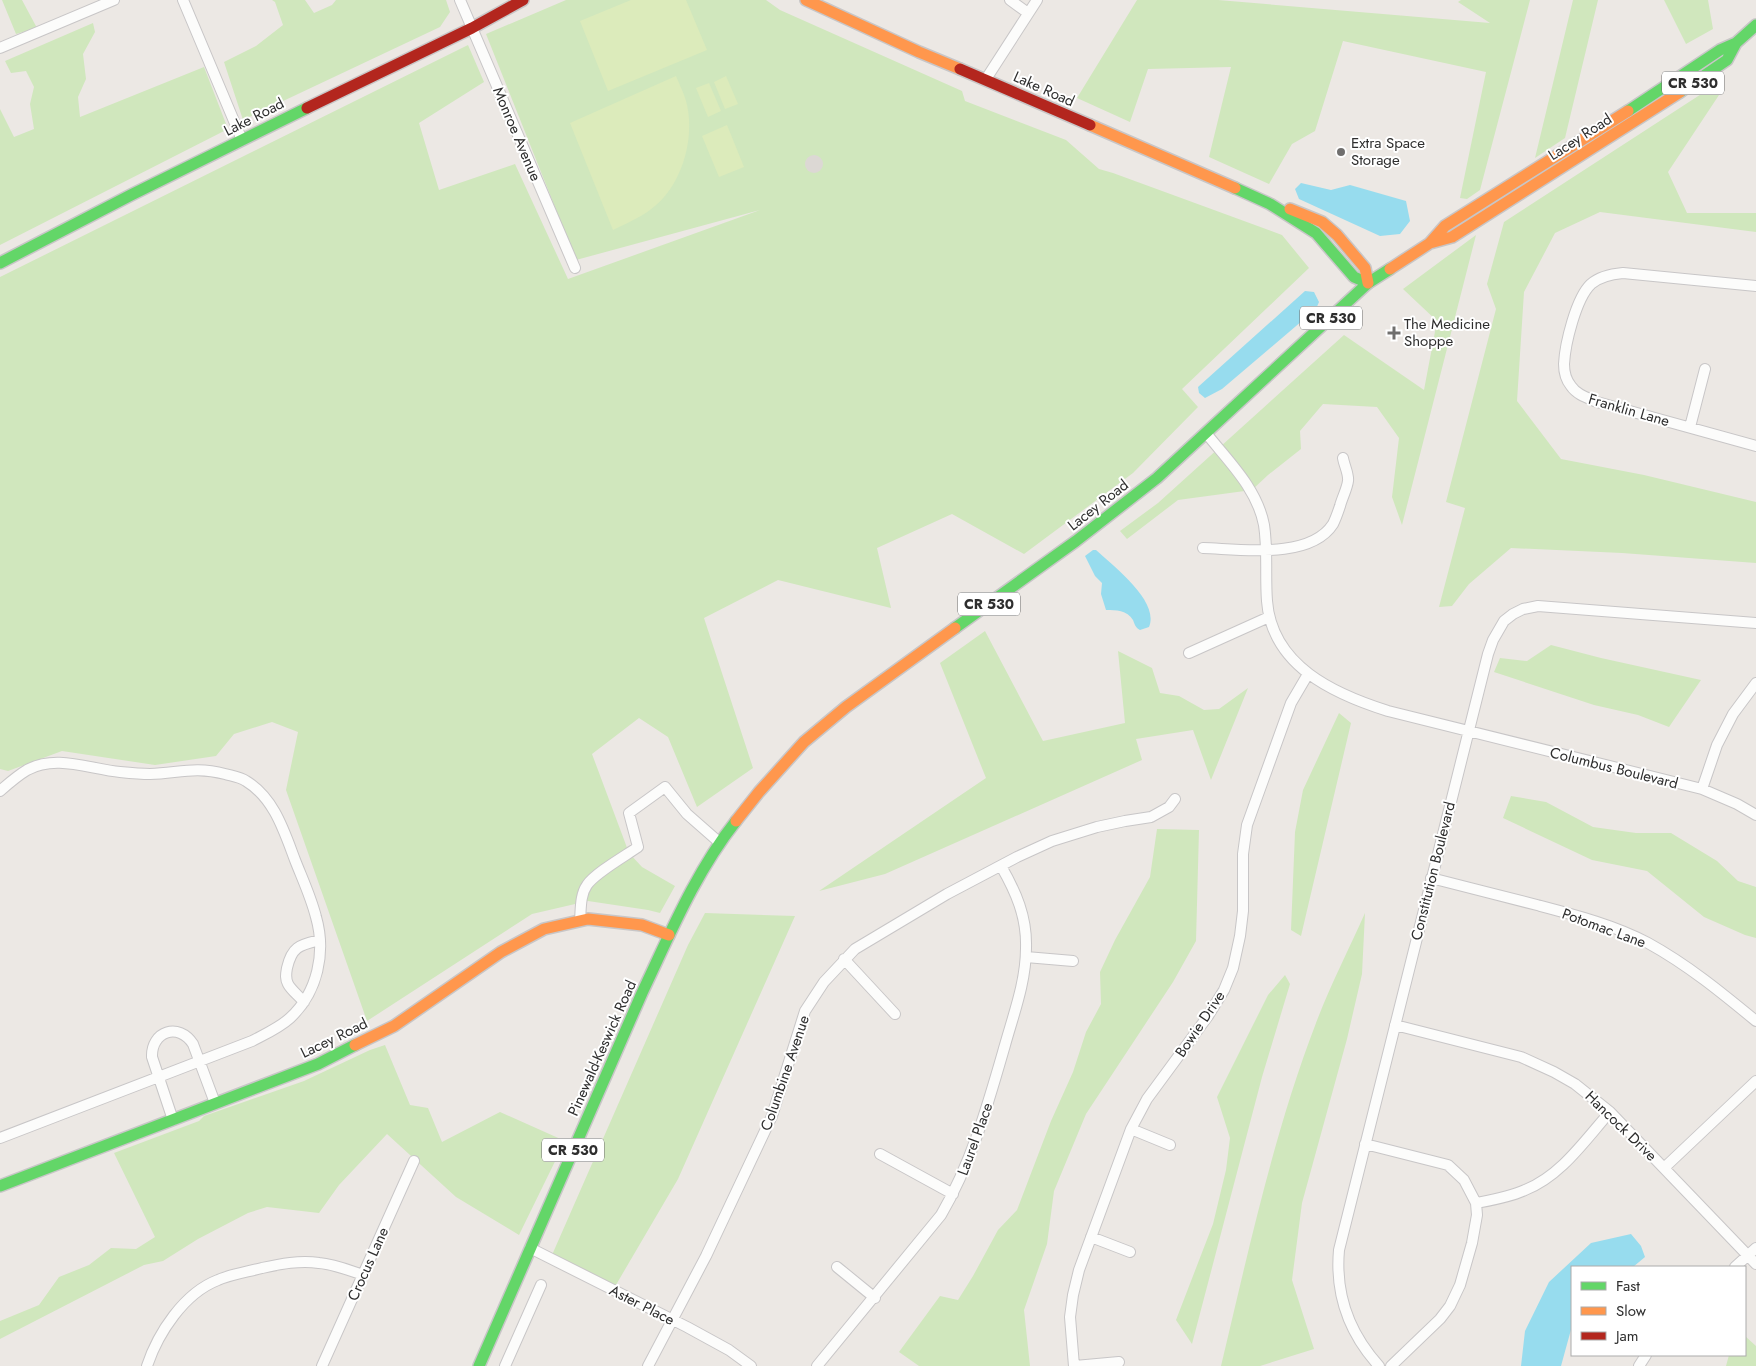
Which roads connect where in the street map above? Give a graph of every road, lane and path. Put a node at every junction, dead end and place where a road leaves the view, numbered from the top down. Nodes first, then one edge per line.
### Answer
1 (114, 0) edge
2 (183, 0) edge
3 (460, 0) edge
4 (523, 0) edge
5 (806, 0) edge
6 (1010, 0) edge
7 (1037, 0) edge
8 (1028, 13) junction
9 (1756, 26) edge
10 (472, 28) junction
11 (0, 48) edge
12 (986, 80) junction
13 (242, 140) junction
14 (0, 263) edge
15 (575, 268) dead end
16 (1368, 284) junction
17 (1756, 286) edge
18 (1706, 369) dead end
19 (1690, 427) junction
20 (1206, 433) junction
21 (1756, 446) edge
22 (1343, 458) dead end
23 (1203, 548) dead end
24 (1265, 550) junction
25 (1269, 618) junction
26 (1756, 623) edge
27 (1189, 652) dead end
28 (1308, 674) junction
29 (1756, 683) edge
30 (1467, 732) junction
31 (0, 790) edge
32 (1702, 790) junction
33 (1175, 799) dead end
34 (1756, 815) edge
35 (720, 843) junction
36 (1001, 866) junction
37 (1431, 878) junction
38 (580, 920) junction
39 (669, 935) junction
40 (320, 940) junction
41 (1026, 957) junction
42 (844, 959) junction
43 (1074, 961) dead end
44 (304, 1002) junction
45 (895, 1014) dead end
46 (1756, 1021) edge
47 (1394, 1025) junction
48 (200, 1061) junction
49 (159, 1077) junction
50 (1756, 1081) edge
51 (215, 1103) junction
52 (1610, 1112) junction
53 (173, 1120) junction
54 (1131, 1129) junction
55 (0, 1138) edge
56 (1365, 1144) junction
57 (1170, 1145) dead end
58 (880, 1154) dead end
59 (414, 1161) dead end
60 (1664, 1168) junction
61 (0, 1186) edge
62 (953, 1194) junction
63 (1476, 1203) junction
64 (1091, 1237) junction
65 (530, 1248) junction
66 (1756, 1248) edge
67 (1130, 1252) dead end
68 (1748, 1255) junction
69 (1756, 1264) edge
70 (837, 1266) dead end
71 (1736, 1266) edge
72 (363, 1275) junction
73 (541, 1285) dead end
74 (875, 1298) junction
75 (672, 1321) junction
76 (1119, 1362) dead end
77 (147, 1366) edge
78 (322, 1366) edge
79 (479, 1366) edge
80 (505, 1366) edge
81 (648, 1366) edge
82 (751, 1366) edge
83 (817, 1366) edge
84 (1075, 1366) edge
85 (1379, 1366) edge
86 (1391, 1366) edge

1 - 11 street
2 - 13 street
3 - 10 street, Monroe Avenue
4 - 10 main road, Lake Road
5 - 12 main road, Lake Road
6 - 8 street
7 - 8 street
8 - 12 street
9 - 16 main road, Lacey Road / CR 530
10 - 13 main road, Lake Road
10 - 15 street, Monroe Avenue
12 - 16 main road, Lake Road
13 - 14 main road, Lake Road
16 - 20 main road, Lacey Road / CR 530
17 - 19 street, Franklin Lane
18 - 19 street
19 - 21 street, Franklin Lane
20 - 24 street
20 - 35 main road, Lacey Road / CR 530
22 - 24 street
23 - 24 street
24 - 25 street
25 - 27 street
25 - 28 street, Columbus Boulevard
26 - 30 street, Constitution Boulevard
28 - 30 street, Columbus Boulevard
28 - 54 street, Bowie Drive
29 - 32 street
30 - 32 street, Columbus Boulevard
30 - 37 street, Constitution Boulevard
31 - 40 street
32 - 34 street, Columbus Boulevard
33 - 36 street, Columbine Avenue
35 - 38 street
35 - 39 main road, CR 530
36 - 41 street, Laurel Place
36 - 42 street, Columbine Avenue
37 - 46 street, Potomac Lane
37 - 47 street, Constitution Boulevard
38 - 39 main road, Lacey Road
38 - 51 main road, Lacey Road
39 - 65 main road, Pinewald-Keswick Road / CR 530
40 - 44 street
40 - 44 street
41 - 43 street
41 - 62 street, Laurel Place
42 - 45 street
42 - 75 street, Columbine Avenue
44 - 48 street
47 - 52 street, Hancock Drive
47 - 56 street, Constitution Boulevard
48 - 49 street
48 - 49 street
48 - 51 street
49 - 53 street
49 - 55 street
50 - 60 street
51 - 53 main road, Lacey Road
52 - 60 street, Hancock Drive
52 - 63 street
53 - 61 main road, Lacey Road
54 - 57 street
54 - 64 street, Bowie Drive
56 - 63 street
56 - 85 street, Constitution Boulevard
58 - 62 street
59 - 72 street, Crocus Lane
60 - 68 street, Hancock Drive
62 - 74 street, Laurel Place
63 - 86 street
64 - 67 street
64 - 84 street, Bowie Drive
65 - 75 street, Aster Place
65 - 79 main road, Pinewald-Keswick Road / CR 530
66 - 68 street
68 - 69 street, Hancock Drive
68 - 71 street
70 - 74 street
72 - 77 street
72 - 78 street, Crocus Lane
73 - 80 street
74 - 83 street, Laurel Place
75 - 81 street, Columbine Avenue
75 - 82 street, Aster Place
76 - 84 street

